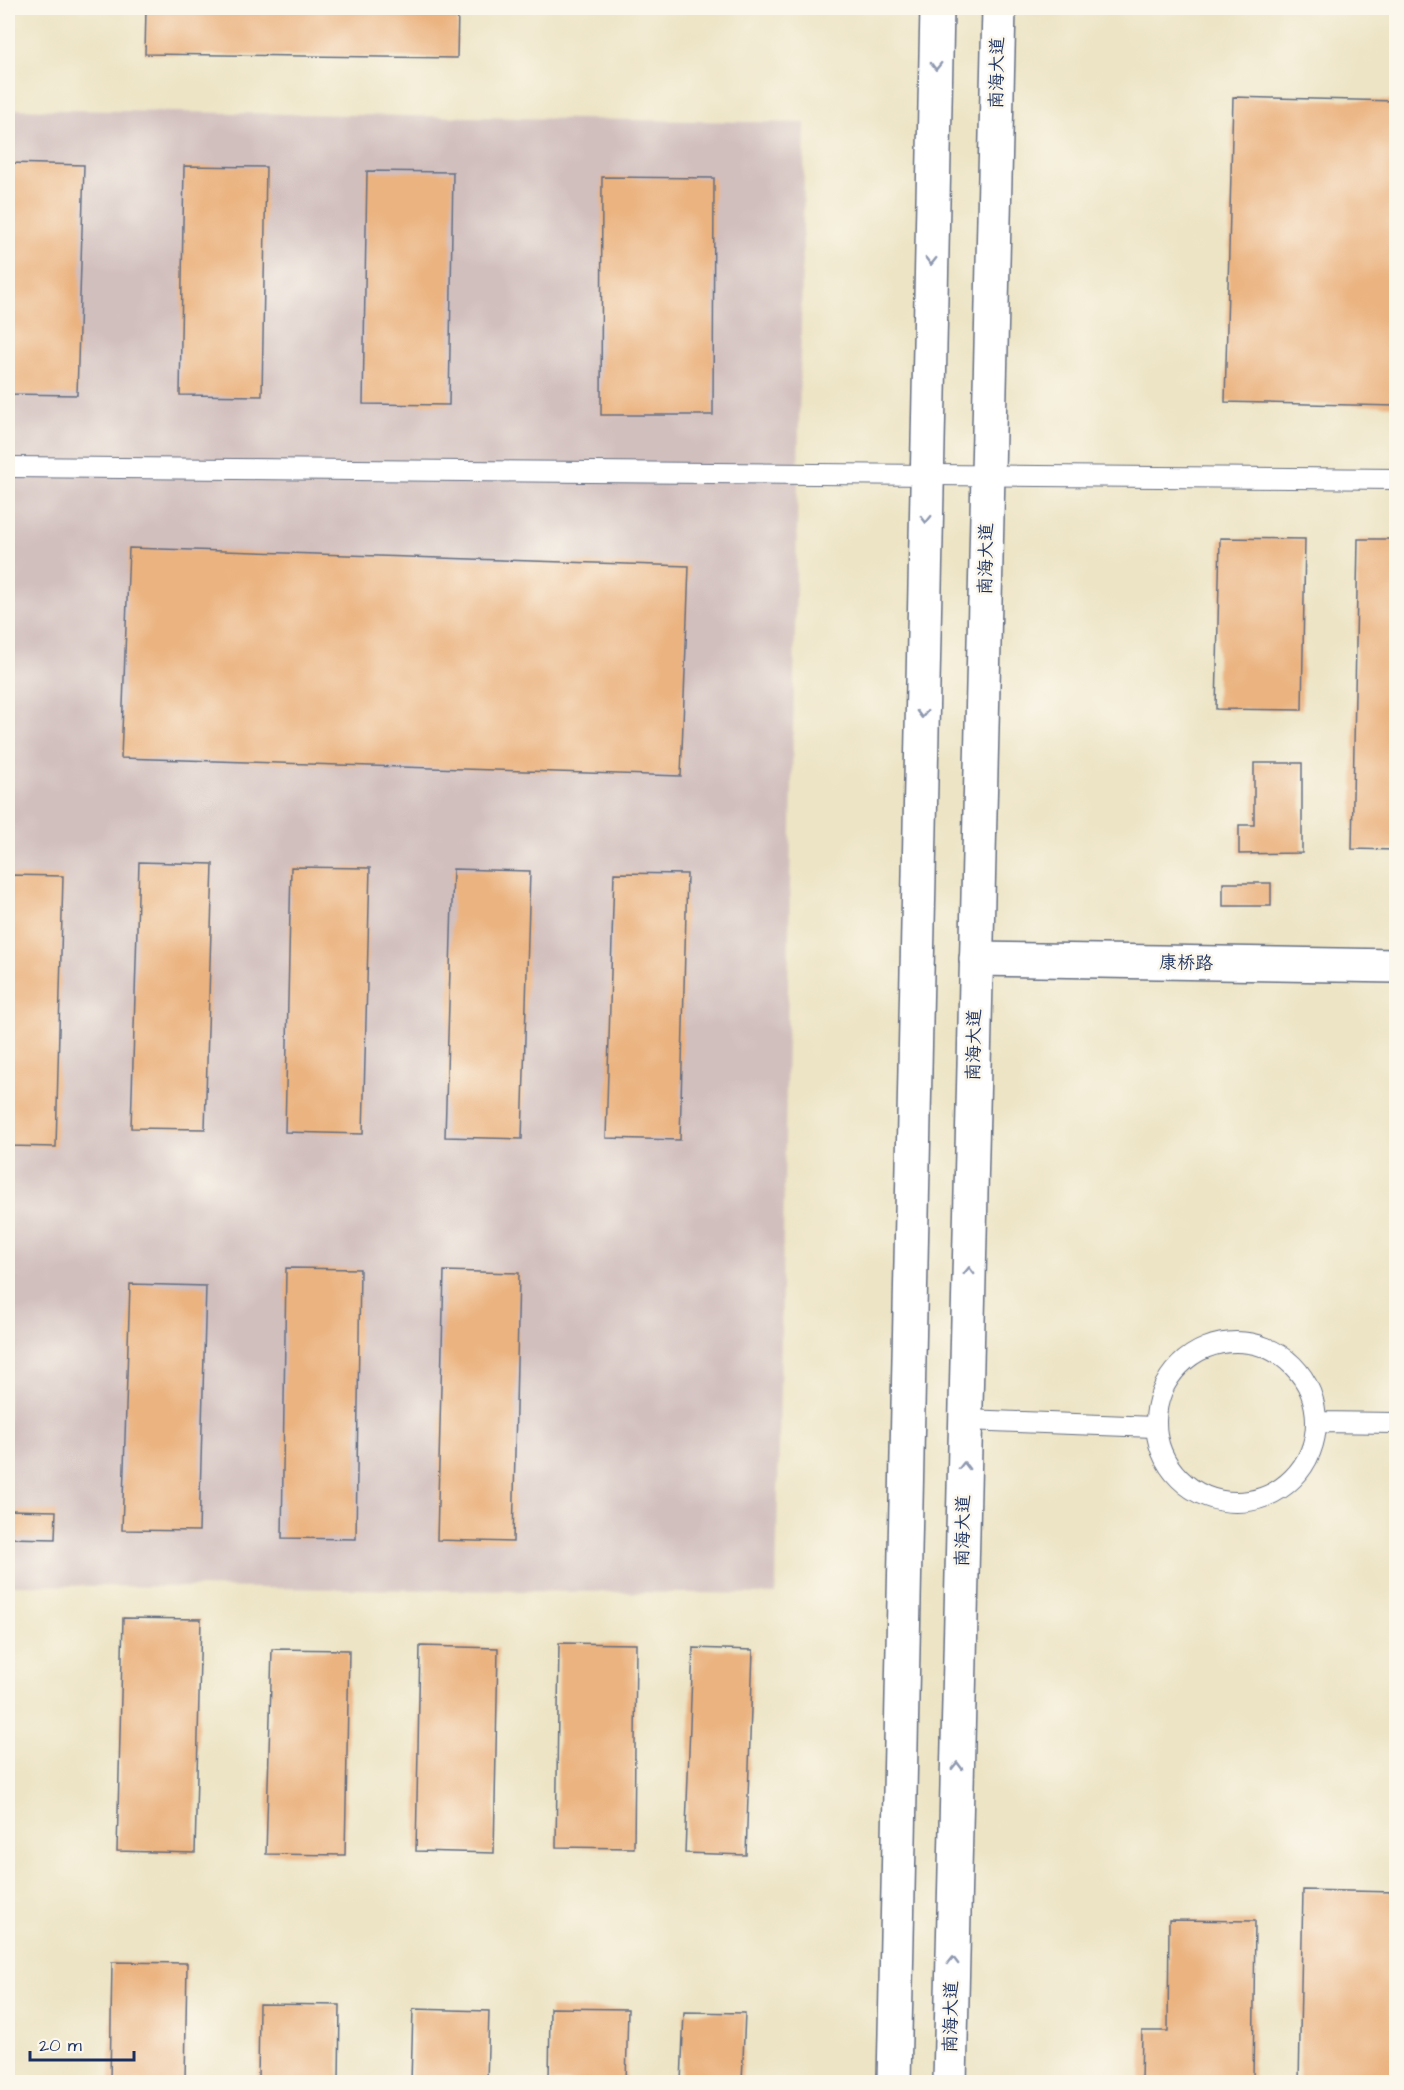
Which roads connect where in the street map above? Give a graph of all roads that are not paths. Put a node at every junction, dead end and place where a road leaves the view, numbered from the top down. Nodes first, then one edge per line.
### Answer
1 (937, 8) edge
2 (999, 8) edge
3 (8, 467) edge
4 (927, 475) junction
5 (988, 476) junction
6 (1396, 479) edge
7 (976, 959) junction
8 (1396, 966) edge
9 (965, 1420) junction
10 (1317, 1422) junction
11 (1396, 1423) edge
12 (1155, 1428) junction
13 (894, 2082) edge
14 (950, 2082) edge

1 -> 4 main road
2 - 5 main road, 南海大道
3 - 4 lane
4 - 5 lane
4 -> 13 main road
5 - 6 lane
5 - 7 main road, 南海大道
7 - 8 main road, 康桥路
9 -> 7 main road, 南海大道
9 - 12 lane
14 -> 9 main road, 南海大道
10 - 11 lane
10 - 12 lane
10 - 12 lane

